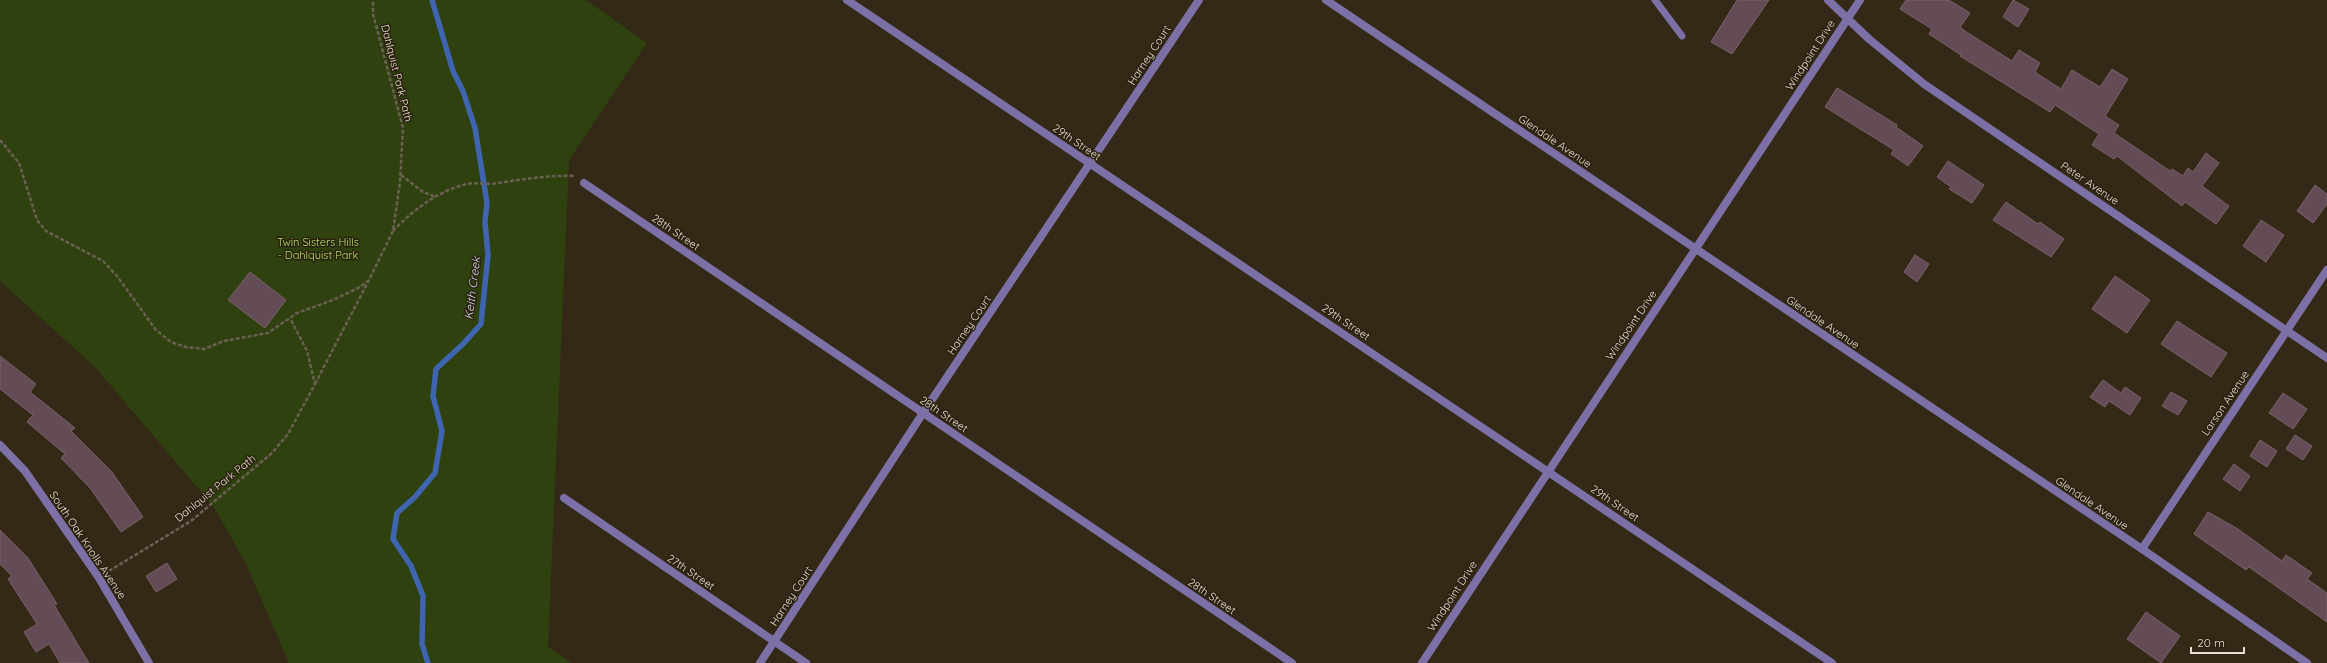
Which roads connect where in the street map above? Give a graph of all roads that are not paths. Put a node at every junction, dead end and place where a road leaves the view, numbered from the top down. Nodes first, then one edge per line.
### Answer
1 (847, 0) edge
2 (1199, 0) edge
3 (1326, 0) edge
4 (1655, 0) edge
5 (1828, 0) edge
6 (1860, 0) edge
7 (1846, 20) junction
8 (1682, 36) dead end
9 (1090, 164) junction
10 (584, 183) road end
11 (1695, 248) junction
12 (2327, 270) edge
13 (2287, 330) junction
14 (2327, 358) edge
15 (922, 414) junction
16 (0, 445) edge
17 (1547, 470) junction
18 (564, 498) dead end
19 (2142, 549) junction
20 (775, 642) junction
21 (149, 663) edge
22 (760, 663) edge
23 (806, 663) edge
24 (1292, 663) edge
25 (1422, 663) edge
26 (1832, 663) edge
27 (2307, 663) edge

1 - 9 street, 29th Street
2 - 9 street, Harney Court
3 - 11 street, Glendale Avenue
4 - 8 lane
5 - 7 street, Peter Avenue
6 - 7 street, Windpoint Drive
7 - 11 street, Windpoint Drive
7 - 13 street, Peter Avenue
9 - 15 street, Harney Court
9 - 17 street, 29th Street
10 - 15 street, 28th Street
11 - 17 street, Windpoint Drive
11 - 19 street, Glendale Avenue
12 - 13 street, Larson Avenue
13 - 14 street, Peter Avenue
13 - 19 street, Larson Avenue
15 - 20 street, Harney Court
15 - 24 street, 28th Street
16 - 21 street, South Oak Knolls Avenue
17 - 25 street, Windpoint Drive
17 - 26 street, 29th Street
18 - 20 street, 27th Street
19 - 27 street, Glendale Avenue
20 - 22 street, Harney Court
20 - 23 street, 27th Street

